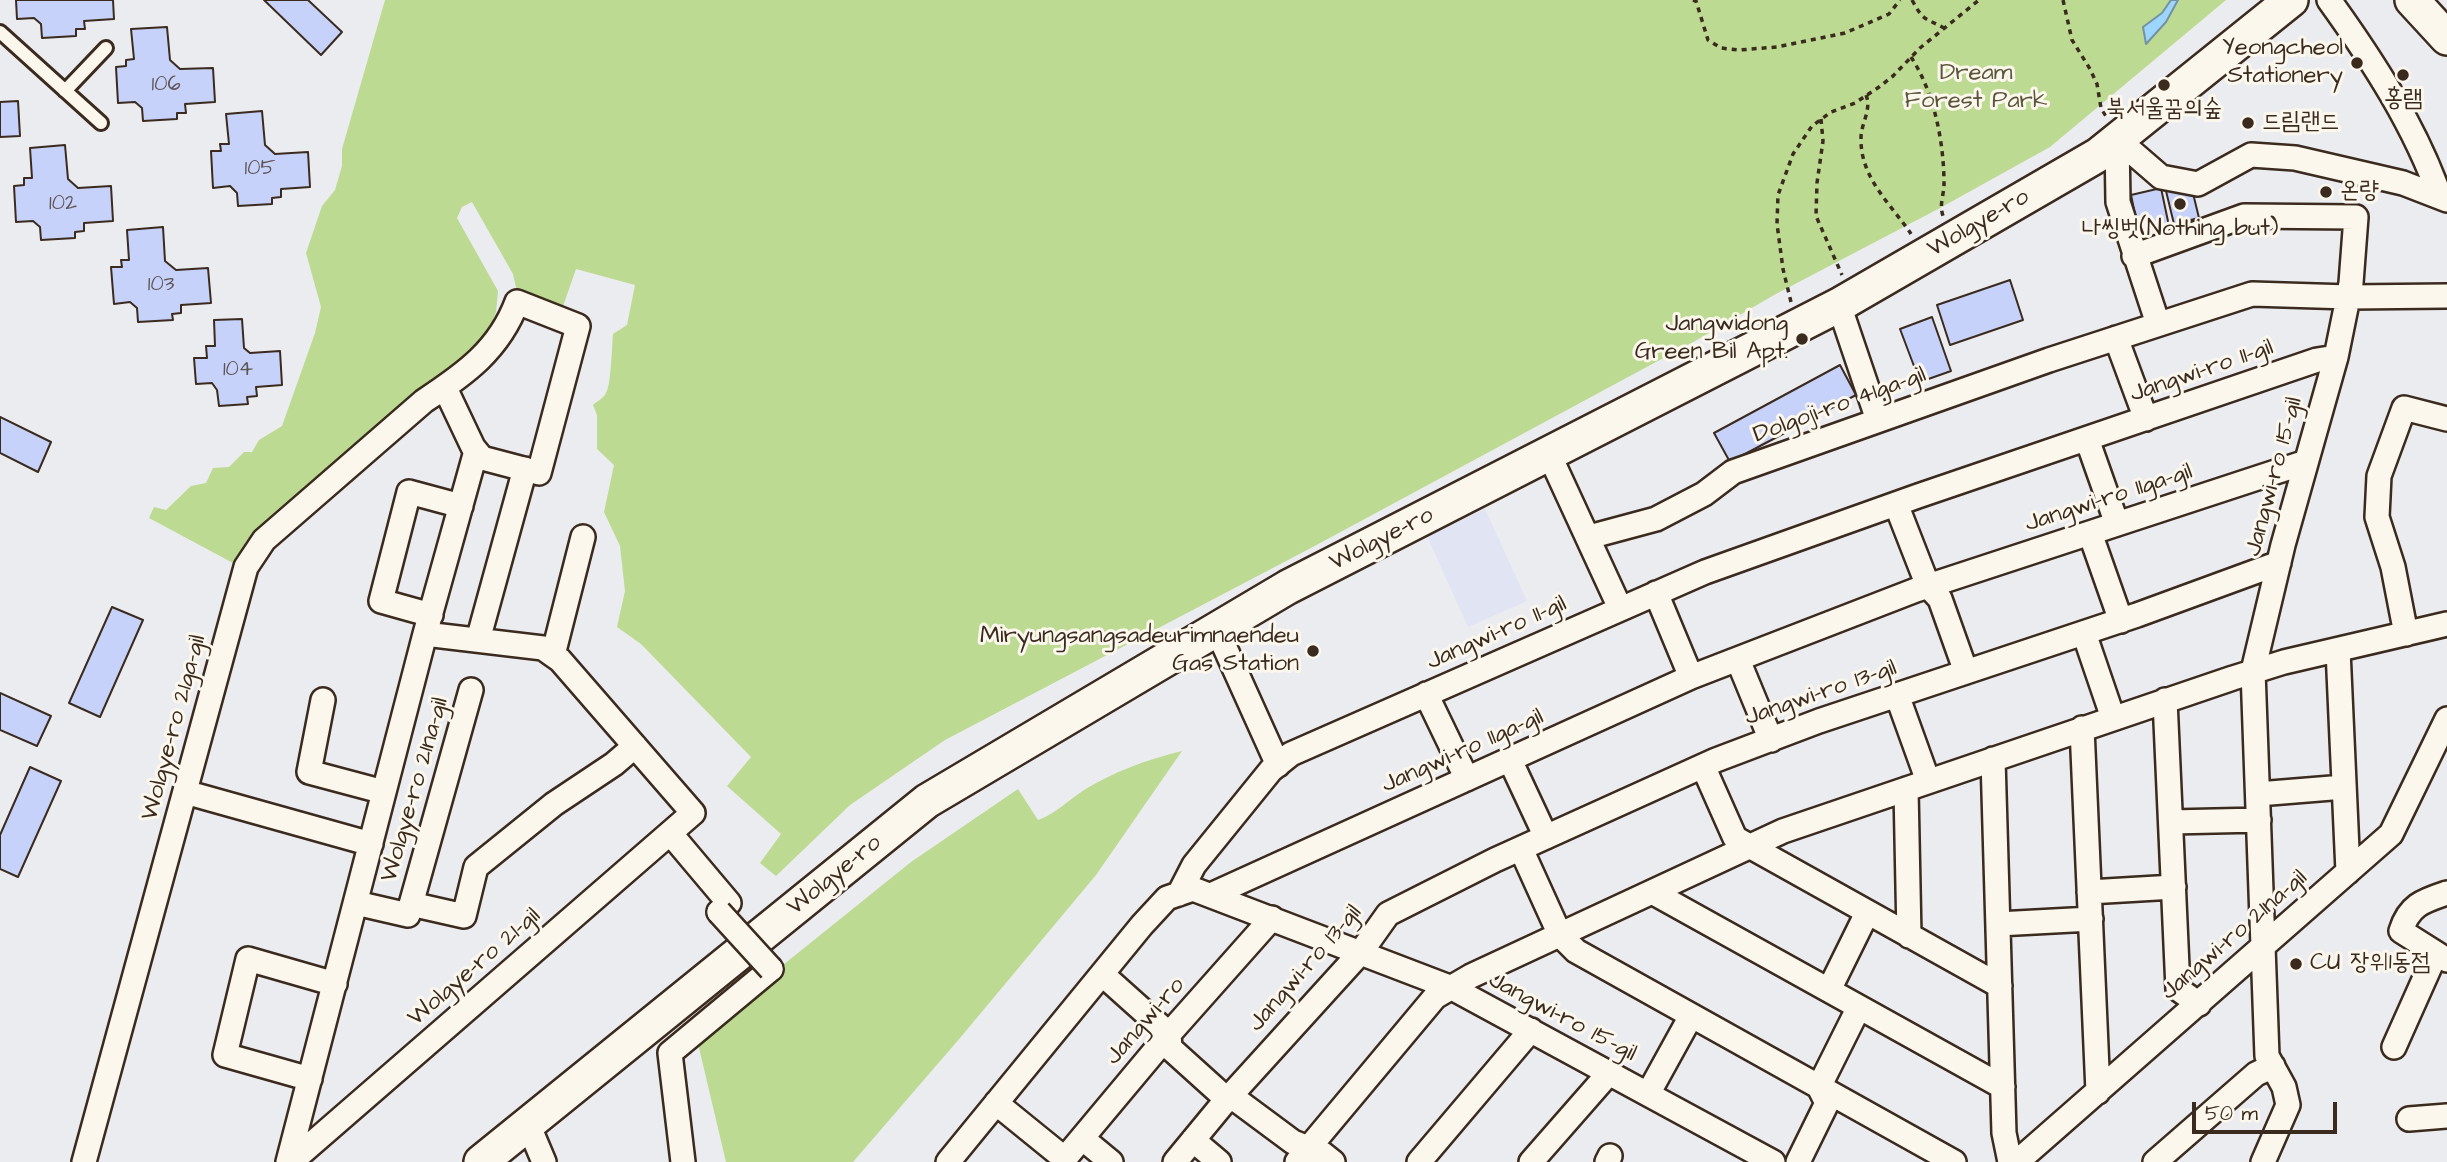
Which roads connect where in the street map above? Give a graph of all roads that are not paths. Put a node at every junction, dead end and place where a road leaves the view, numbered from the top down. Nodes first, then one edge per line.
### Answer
1 (2291, 0) edge
2 (2329, 0) edge
3 (2412, 0) edge
4 (0, 32) edge
5 (2447, 38) edge
6 (106, 48) dead end
7 (65, 91) junction
8 (101, 123) dead end
9 (2119, 137) junction
10 (2443, 199) edge
11 (2134, 256) junction
12 (2447, 296) edge
13 (2348, 297) junction
14 (1846, 301) junction
15 (2158, 324) junction
16 (2116, 338) junction
17 (2336, 357) junction
18 (444, 388) junction
19 (2146, 419) junction
20 (2447, 419) edge
21 (1878, 420) junction
22 (2087, 439) junction
23 (476, 451) junction
24 (1549, 454) junction
25 (2306, 462) junction
26 (525, 469) junction
27 (1896, 504) junction
28 (461, 506) junction
29 (2117, 524) junction
30 (2090, 533) junction
31 (583, 537) dead end
32 (1589, 537) junction
33 (2279, 562) junction
34 (1928, 586) junction
35 (1656, 593) junction
36 (1620, 608) junction
37 (2121, 621) junction
38 (428, 624) junction
39 (2447, 624) edge
40 (1217, 629) junction
41 (2084, 633) junction
42 (2406, 634) junction
43 (478, 640) junction
44 (2338, 650) junction
45 (553, 655) junction
46 (1738, 660) junction
47 (2253, 671) junction
48 (1966, 672) junction
49 (1691, 677) junction
50 (471, 690) dead end
51 (1426, 694) junction
52 (1897, 695) junction
53 (323, 700) dead end
54 (2165, 700) junction
55 (2113, 718) junction
56 (2447, 719) edge
57 (2082, 728) junction
58 (1771, 740) junction
59 (635, 746) junction
60 (1993, 759) junction
61 (1510, 760) junction
62 (1278, 765) junction
63 (1703, 766) junction
64 (1467, 779) junction
65 (1917, 785) junction
66 (2344, 787) junction
67 (185, 792) junction
68 (384, 792) junction
69 (2258, 794) junction
70 (2259, 820) junction
71 (2171, 822) junction
72 (670, 833) junction
73 (1546, 837) junction
74 (371, 844) junction
75 (1748, 848) junction
76 (1521, 849) junction
77 (2348, 872) junction
78 (2174, 887) junction
79 (1652, 892) junction
80 (2090, 892) junction
81 (2447, 892) edge
82 (1179, 894) junction
83 (1211, 895) junction
84 (356, 902) junction
85 (411, 904) junction
86 (1867, 913) junction
87 (1272, 918) junction
88 (2091, 919) junction
89 (1998, 924) junction
90 (1560, 935) junction
91 (1909, 936) junction
92 (2264, 947) junction
93 (1361, 952) junction
94 (2442, 956) edge
95 (1102, 974) junction
96 (335, 984) junction
97 (2000, 986) junction
98 (1452, 988) junction
99 (1829, 990) junction
100 (2199, 1004) junction
101 (1859, 1007) junction
102 (1691, 1016) junction
103 (1531, 1030) junction
104 (1169, 1034) junction
105 (2394, 1047) dead end
106 (2273, 1066) junction
107 (1609, 1073) junction
108 (310, 1079) junction
109 (1819, 1087) junction
110 (2003, 1087) junction
111 (2098, 1092) junction
112 (1648, 1094) junction
113 (1231, 1096) junction
114 (996, 1103) junction
115 (2447, 1116) edge
116 (2409, 1119) dead end
117 (528, 1124) junction
118 (1083, 1138) junction
119 (1193, 1140) junction
120 (1303, 1155) edge
121 (1063, 1160) edge
122 (84, 1162) edge
123 (290, 1162) edge
124 (481, 1162) edge
125 (544, 1162) edge
126 (683, 1162) edge
127 (948, 1162) edge
128 (1111, 1162) edge
129 (1175, 1162) edge
130 (1219, 1162) edge
131 (1333, 1162) edge
132 (1419, 1162) edge
133 (1531, 1162) edge
134 (1773, 1162) edge
135 (1798, 1162) edge
136 (1954, 1162) edge
137 (2010, 1162) edge
138 (2017, 1162) edge
139 (2155, 1162) edge
140 (2263, 1162) edge

1 - 9 main road, Wolgye-ro
2 - 10 street
3 - 5 main road
4 - 7 lane
6 - 7 lane
7 - 8 lane
9 - 10 street
9 - 11 street
9 - 14 main road, Wolgye-ro
11 - 13 street
11 - 15 street
12 - 13 street, Dolgoji-ro 41ga-gil
13 - 15 street, Dolgoji-ro 41ga-gil
13 - 17 street, Jangwi-ro 15-gil
14 - 21 street
14 - 24 main road, Wolgye-ro
15 - 16 street, Dolgoji-ro 41ga-gil
16 - 19 street
16 - 21 street, Dolgoji-ro 41ga-gil
17 - 19 street, Jangwi-ro 11-gil
17 - 25 street, Jangwi-ro 15-gil
18 - 23 street
18 - 26 street, Wolgye-ro 21ga-gil
18 - 67 street, Wolgye-ro 21ga-gil
19 - 22 street, Jangwi-ro 11-gil
20 - 42 street
21 - 32 street, Dolgoji-ro 41ga-gil
22 - 27 street, Jangwi-ro 11-gil
22 - 29 street
23 - 26 street
23 - 28 street, Wolgye-ro 21na-gil
24 - 32 street
24 - 40 main road, Wolgye-ro
25 - 29 street, Jangwi-ro 11ga-gil
25 - 33 street, Jangwi-ro 15-gil
26 - 43 street
27 - 34 street
27 - 35 street, Jangwi-ro 11-gil
28 - 38 street, Wolgye-ro 21na-gil
28 - 38 street
29 - 30 street, Jangwi-ro 11ga-gil
30 - 34 street, Jangwi-ro 11ga-gil
30 - 37 street
31 - 45 street
32 - 36 street
33 - 37 street, Jangwi-ro 13-gil
33 - 47 street, Jangwi-ro 15-gil
34 - 46 street, Jangwi-ro 11ga-gil
34 - 48 street
35 - 36 street, Jangwi-ro 11-gil
35 - 49 street
36 - 51 street, Jangwi-ro 11-gil
37 - 41 street, Jangwi-ro 13-gil
38 - 43 street
38 - 68 street, Wolgye-ro 21na-gil
39 - 42 street, Jangwi-ro 15-gil
40 - 62 street
40 - 117 main road, Wolgye-ro
41 - 48 street, Jangwi-ro 13-gil
41 - 55 street
42 - 44 street, Jangwi-ro 15-gil
43 - 45 street
44 - 47 street, Jangwi-ro 15-gil
44 - 66 street
45 - 59 street
46 - 49 street, Jangwi-ro 11ga-gil
46 - 58 street
47 - 54 street, Jangwi-ro 15-gil
47 - 69 street, Jangwi-ro 15-gil
48 - 52 street, Jangwi-ro 13-gil
49 - 61 street, Jangwi-ro 11ga-gil
50 - 85 street, Wolgye-ro 21na-gil
51 - 62 street, Jangwi-ro 11-gil
51 - 64 street
52 - 58 street, Jangwi-ro 13-gil
52 - 65 street
53 - 68 street, Wolgye-ro 21na-gil
54 - 55 street, Jangwi-ro 15-gil
54 - 71 street
55 - 57 street, Jangwi-ro 15-gil
56 - 77 street, Jangwi-ro 21na-gil
57 - 60 street, Jangwi-ro 15-gil
57 - 80 street
58 - 63 street, Jangwi-ro 13-gil
59 - 72 street, Wolgye-ro 21-gil
59 - 85 street, Wolgye-ro 21na-gil
60 - 65 street, Jangwi-ro 15-gil
60 - 89 street
61 - 64 street, Jangwi-ro 11ga-gil
61 - 73 street
62 - 82 street, Jangwi-ro 11-gil
63 - 73 street, Jangwi-ro 13-gil
63 - 75 street
64 - 83 street, Jangwi-ro 11ga-gil
65 - 75 street, Jangwi-ro 15-gil
65 - 91 street
66 - 69 street
66 - 77 street
67 - 74 street, Wolgye-ro 21na-gil
67 - 122 street, Wolgye-ro 21ga-gil
68 - 74 street, Wolgye-ro 21na-gil
69 - 70 street, Jangwi-ro 15-gil
70 - 71 street
70 - 92 street, Jangwi-ro 15-gil
71 - 78 street
72 - 123 street, Wolgye-ro 21-gil
72 - 126 street, bridge
73 - 76 street, Jangwi-ro 13-gil
74 - 84 street, Wolgye-ro 21na-gil
75 - 79 street, Jangwi-ro 15-gil
75 - 86 street
76 - 90 street
76 - 93 street, Jangwi-ro 13-gil
77 - 92 street, Jangwi-ro 21na-gil
78 - 80 street
78 - 100 street
79 - 90 street, Jangwi-ro 15-gil
79 - 99 street
80 - 88 street
81 - 94 street
82 - 83 street
82 - 95 street, Jangwi-ro 11-gil
83 - 87 street
84 - 85 street, Wolgye-ro 21na-gil
84 - 96 street, Wolgye-ro 21na-gil
86 - 91 street
86 - 99 street
87 - 93 street
87 - 104 street, Jangwi-ro
88 - 89 street
88 - 111 street
89 - 97 street
90 - 98 street, Jangwi-ro 15-gil
90 - 102 street
91 - 97 street
92 - 100 street, Jangwi-ro 21na-gil
92 - 106 street, Jangwi-ro 15-gil
93 - 98 street
93 - 113 street, Jangwi-ro 13-gil
94 - 105 street
95 - 104 street
95 - 114 street, Jangwi-ro 11-gil
96 - 108 street, Wolgye-ro 21na-gil
96 - 108 street
97 - 110 street
98 - 103 street, Jangwi-ro 15-gil
98 - 120 street, Jangwi-ro 15-gil
99 - 101 street
100 - 111 street, Jangwi-ro 21na-gil
101 - 109 street
101 - 110 street
102 - 109 street
102 - 112 street, Jangwi-ro 15-gil
103 - 107 street, Jangwi-ro 15-gil
103 - 132 street
104 - 113 street
104 - 118 street, Jangwi-ro
106 - 139 street
106 - 140 street, Jangwi-ro 15-gil
107 - 112 street, Jangwi-ro 15-gil
107 - 133 street
108 - 123 street, Wolgye-ro 21na-gil
109 - 135 street
109 - 136 street
110 - 137 street
111 - 138 street, Jangwi-ro 21na-gil
112 - 134 street, Jangwi-ro 15-gil
113 - 119 street, Jangwi-ro 13-gil
113 - 120 street
114 - 121 street
114 - 127 street, Jangwi-ro 11-gil
115 - 116 street
117 - 124 main road, Wolgye-ro
117 - 125 street
118 - 121 street, Jangwi-ro
118 - 128 street
119 - 129 street, Jangwi-ro 13-gil
119 - 130 street
120 - 131 street

